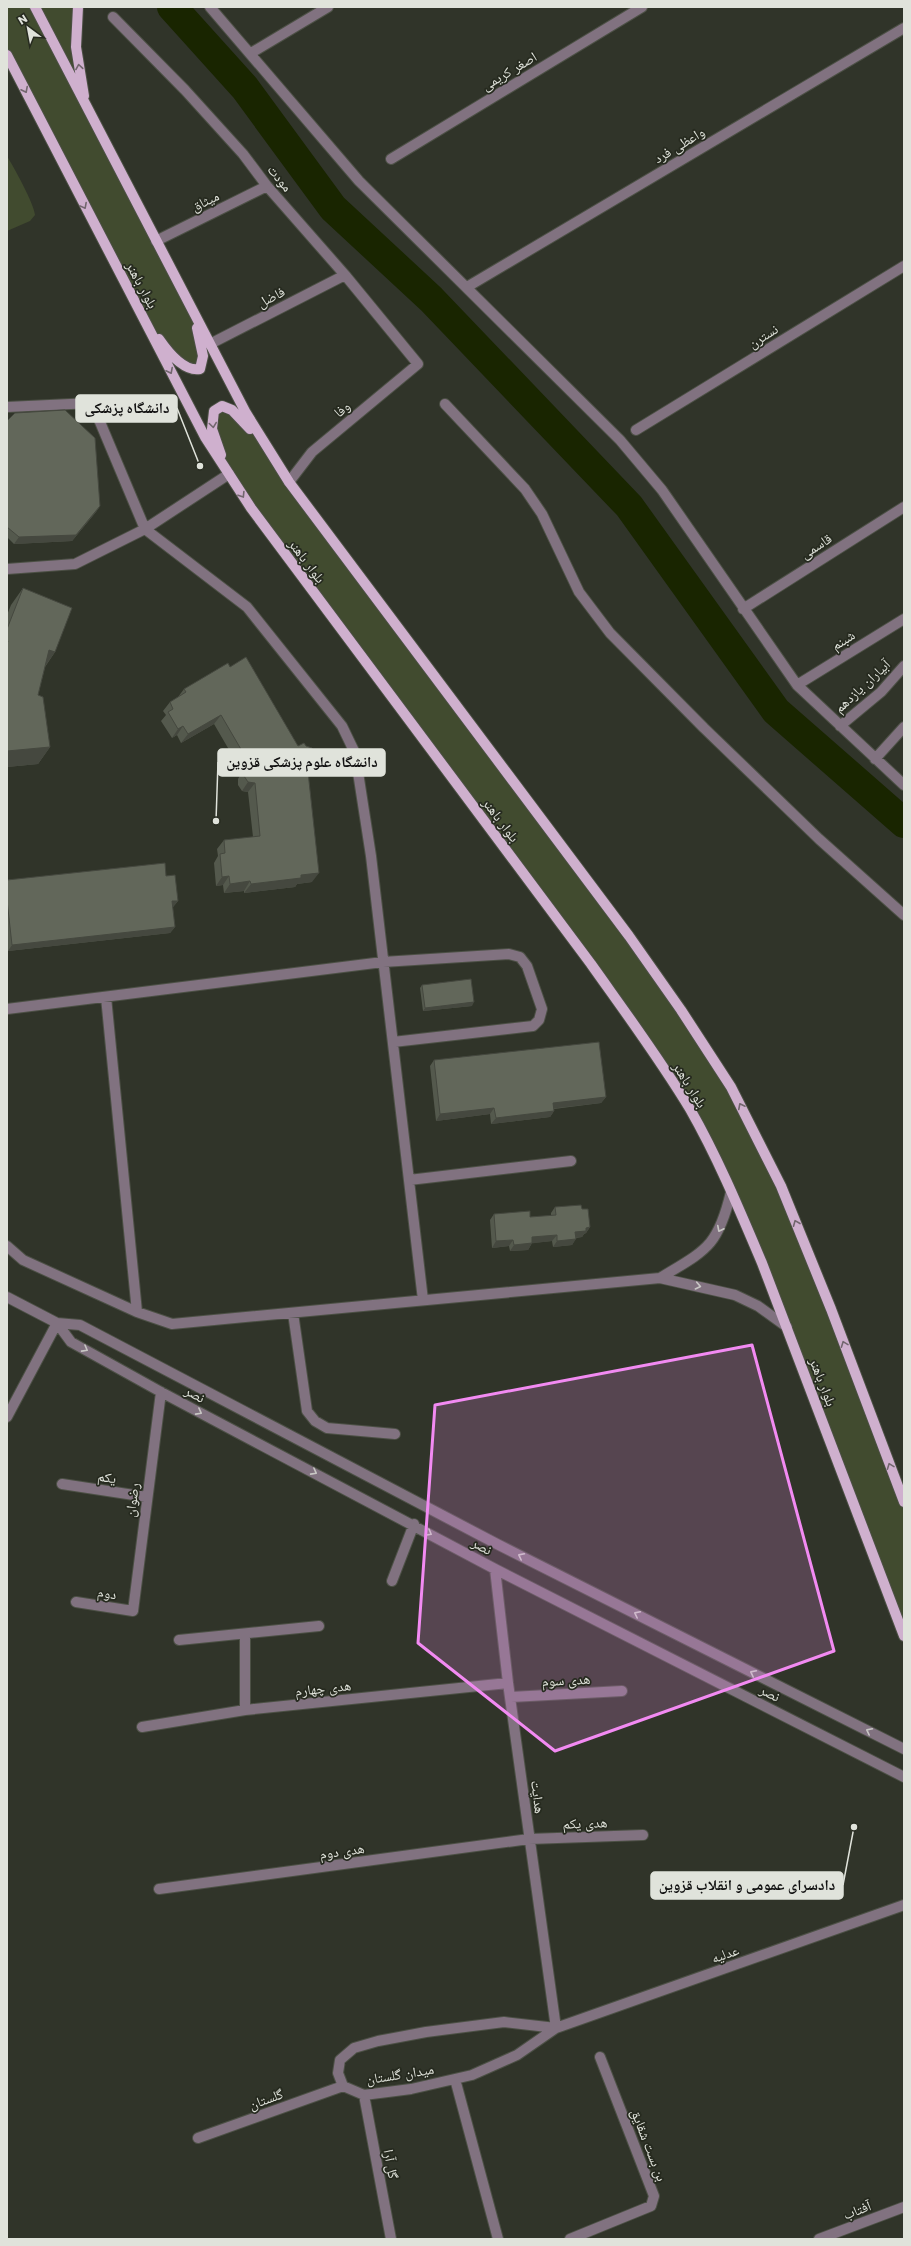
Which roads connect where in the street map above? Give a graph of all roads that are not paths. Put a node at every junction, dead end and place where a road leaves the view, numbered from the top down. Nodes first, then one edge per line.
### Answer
1 (36, 7) edge
2 (78, 7) edge
3 (210, 7) edge
4 (328, 7) edge
5 (642, 7) edge
6 (113, 17) dead end
7 (904, 28) edge
8 (251, 53) junction
9 (7, 55) edge
10 (86, 106) junction
11 (391, 159) dead end
12 (267, 186) junction
13 (156, 241) junction
14 (904, 266) edge
15 (345, 275) junction
16 (467, 287) junction
17 (185, 296) junction
18 (143, 317) junction
19 (210, 344) junction
20 (418, 364) joint
21 (445, 404) dead end
22 (7, 407) edge
23 (636, 430) dead end
24 (272, 454) junction
25 (231, 477) junction
26 (289, 482) junction
27 (904, 507) edge
28 (145, 529) junction
29 (7, 569) edge
30 (743, 609) junction
31 (904, 619) edge
32 (904, 666) edge
33 (797, 686) junction
34 (840, 726) junction
35 (904, 727) edge
36 (875, 759) junction
37 (904, 785) edge
38 (904, 915) edge
39 (383, 962) junction
40 (106, 997) junction
41 (7, 1009) edge
42 (393, 1042) junction
43 (571, 1161) dead end
44 (409, 1180) junction
45 (731, 1192) junction
46 (7, 1246) edge
47 (660, 1278) junction
48 (7, 1297) edge
49 (423, 1300) junction
50 (137, 1312) junction
51 (293, 1312) junction
52 (57, 1323) junction
53 (787, 1327) junction
54 (161, 1392) junction
55 (7, 1418) edge
56 (395, 1434) dead end
57 (62, 1484) dead end
58 (147, 1497) junction
59 (904, 1502) edge
60 (414, 1524) junction
61 (495, 1569) junction
62 (392, 1581) dead end
63 (76, 1602) dead end
64 (133, 1611) joint
65 (319, 1626) dead end
66 (245, 1635) junction
67 (904, 1636) edge
68 (178, 1640) dead end
69 (508, 1683) junction
70 (622, 1691) dead end
71 (511, 1697) junction
72 (245, 1710) junction
73 (142, 1727) dead end
74 (904, 1749) edge
75 (904, 1777) edge
76 (643, 1835) dead end
77 (529, 1840) junction
78 (160, 1889) dead end
79 (904, 1905) edge
80 (556, 2028) junction
81 (600, 2057) dead end
82 (455, 2079) junction
83 (343, 2086) junction
84 (364, 2095) junction
85 (198, 2138) dead end
86 (904, 2207) edge
87 (391, 2239) edge
88 (498, 2239) edge
89 (570, 2239) edge
90 (819, 2239) edge

1 - 10 main road
10 -> 2 main road
3 - 8 street
4 - 8 street
5 - 11 street, اصغر کریمی
6 - 12 street, مودت
7 - 16 street, واعظی فرد
8 - 16 street
9 -> 18 main road, بلوار باهنر
10 - 13 main road
12 - 13 street, میثاق
12 - 15 street, مودت
13 - 17 main road
14 - 23 street, نسترن
15 - 19 street, فاضل
15 - 20 street, مودت
16 - 30 street
17 - 18 main road
17 - 19 main road
18 -> 25 main road, بلوار باهنر
19 - 24 main road
20 - 26 street, وفا
21 - 38 street
22 - 28 street
24 -> 25 main road
24 - 26 main road
25 - 28 street
25 -> 45 main road, بلوار باهنر
59 -> 26 main road
27 - 30 street, قاسمی
28 - 29 street
28 - 39 street
30 - 33 street
31 - 33 street, شبنم
32 - 34 street, آبیاران یازدهم
33 - 34 street
34 - 36 street
35 - 36 street
36 - 37 street
39 - 40 street
39 - 42 street
39 - 42 street
40 - 41 street
40 - 50 street
42 - 44 street
43 - 44 street
44 - 49 street
45 -> 47 street
45 - 53 main road, بلوار باهنر
46 - 50 street
47 - 49 street
47 -> 53 street
48 - 52 street, نصر
49 - 51 street
50 - 51 street
51 - 56 street
52 -> 54 street, نصر
52 - 55 street
74 -> 52 street, نصر
53 - 67 main road, بلوار باهنر
54 - 58 street, رضوان
54 -> 60 street, نصر
57 - 58 street, یکم
58 - 64 street, رضوان
60 -> 61 street, نصر
60 - 62 street
61 - 69 street, هدایت
61 - 75 street, نصر
63 - 64 street, دوم
65 - 66 street
66 - 68 street
66 - 72 street
69 - 71 street, هدایت
69 - 72 street, هدی چهارم
70 - 71 street, هدی سوم
71 - 77 street, هدایت
72 - 73 street, هدی چهارم
76 - 77 street, هدی یکم
77 - 78 street, هدی دوم
77 - 80 street, هدایت
79 - 80 street, عدلیه
80 - 82 street, میدان گلستان
80 - 83 street
81 - 89 street, بن بست شقایق
82 - 84 street, میدان گلستان
82 - 88 street
83 - 84 street, میدان گلستان
83 - 85 street, گلستان
84 - 87 street, گل آرا
86 - 90 street, آفتاب

